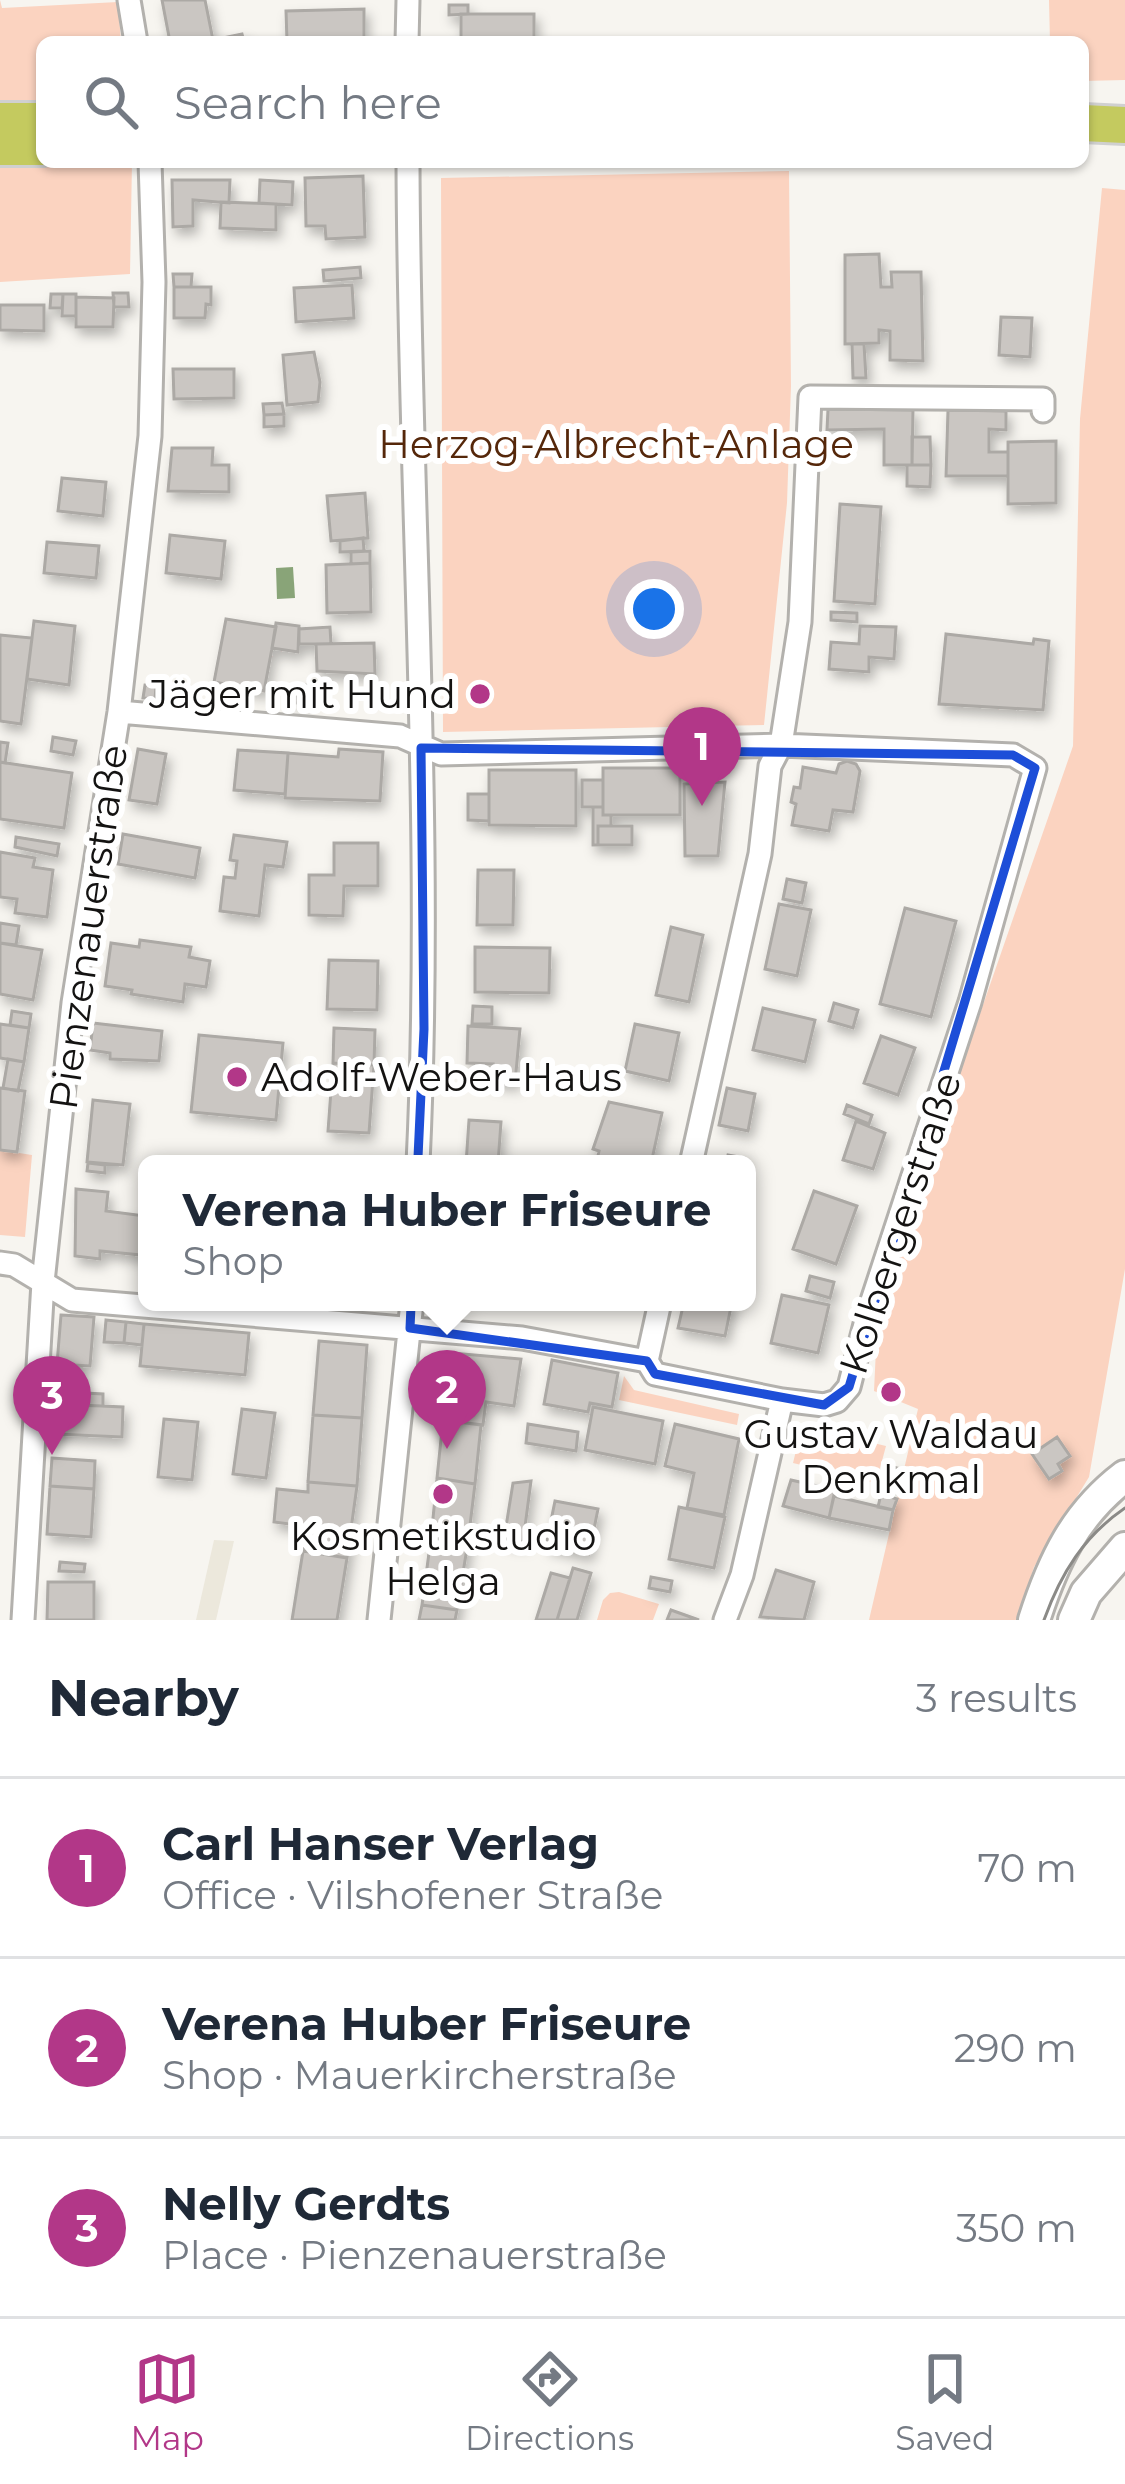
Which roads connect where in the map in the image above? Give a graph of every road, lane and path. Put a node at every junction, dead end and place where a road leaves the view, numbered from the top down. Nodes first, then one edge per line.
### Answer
1 (129, 0) edge
2 (407, 0) edge
3 (135, 36) edge
4 (407, 36) edge
5 (0, 121) edge
6 (36, 121) edge
7 (1089, 123) edge
8 (1125, 125) edge
9 (0, 147) edge
10 (36, 147) edge
11 (1089, 147) edge
12 (1125, 149) edge
13 (150, 168) edge
14 (408, 168) edge
15 (1043, 411) dead end
16 (119, 712) junction
17 (781, 745) junction
18 (422, 748) junction
19 (418, 1155) edge
20 (693, 1155) edge
21 (0, 1263) edge
22 (43, 1282) junction
23 (138, 1305) edge
24 (205, 1311) edge
25 (411, 1311) edge
26 (658, 1311) edge
27 (410, 1328) junction
28 (647, 1361) junction
29 (782, 1400) junction
30 (1125, 1476) edge
31 (1125, 1548) edge
32 (23, 1620) edge
33 (379, 1620) edge
34 (724, 1620) edge
35 (1034, 1620) edge
36 (1074, 1620) edge

1 - 3 street
2 - 4 street
5 - 6 highway
7 - 8 highway
9 - 10 highway
11 - 12 highway
13 - 16 street, Pienzenauerstraße
14 - 18 street
15 - 17 street
16 - 18 street
16 - 22 street, Pienzenauerstraße
17 - 18 street
17 - 20 street
17 - 29 street, Kolbergerstraße
18 - 19 street
21 - 22 street
22 - 23 street
22 - 32 street, Pienzenauerstraße
24 - 27 street
25 - 27 street
26 - 28 street
27 - 28 street
27 - 33 street
28 - 29 street
29 - 34 street, Kolbergerstraße
30 - 35 main road
31 - 36 main road

